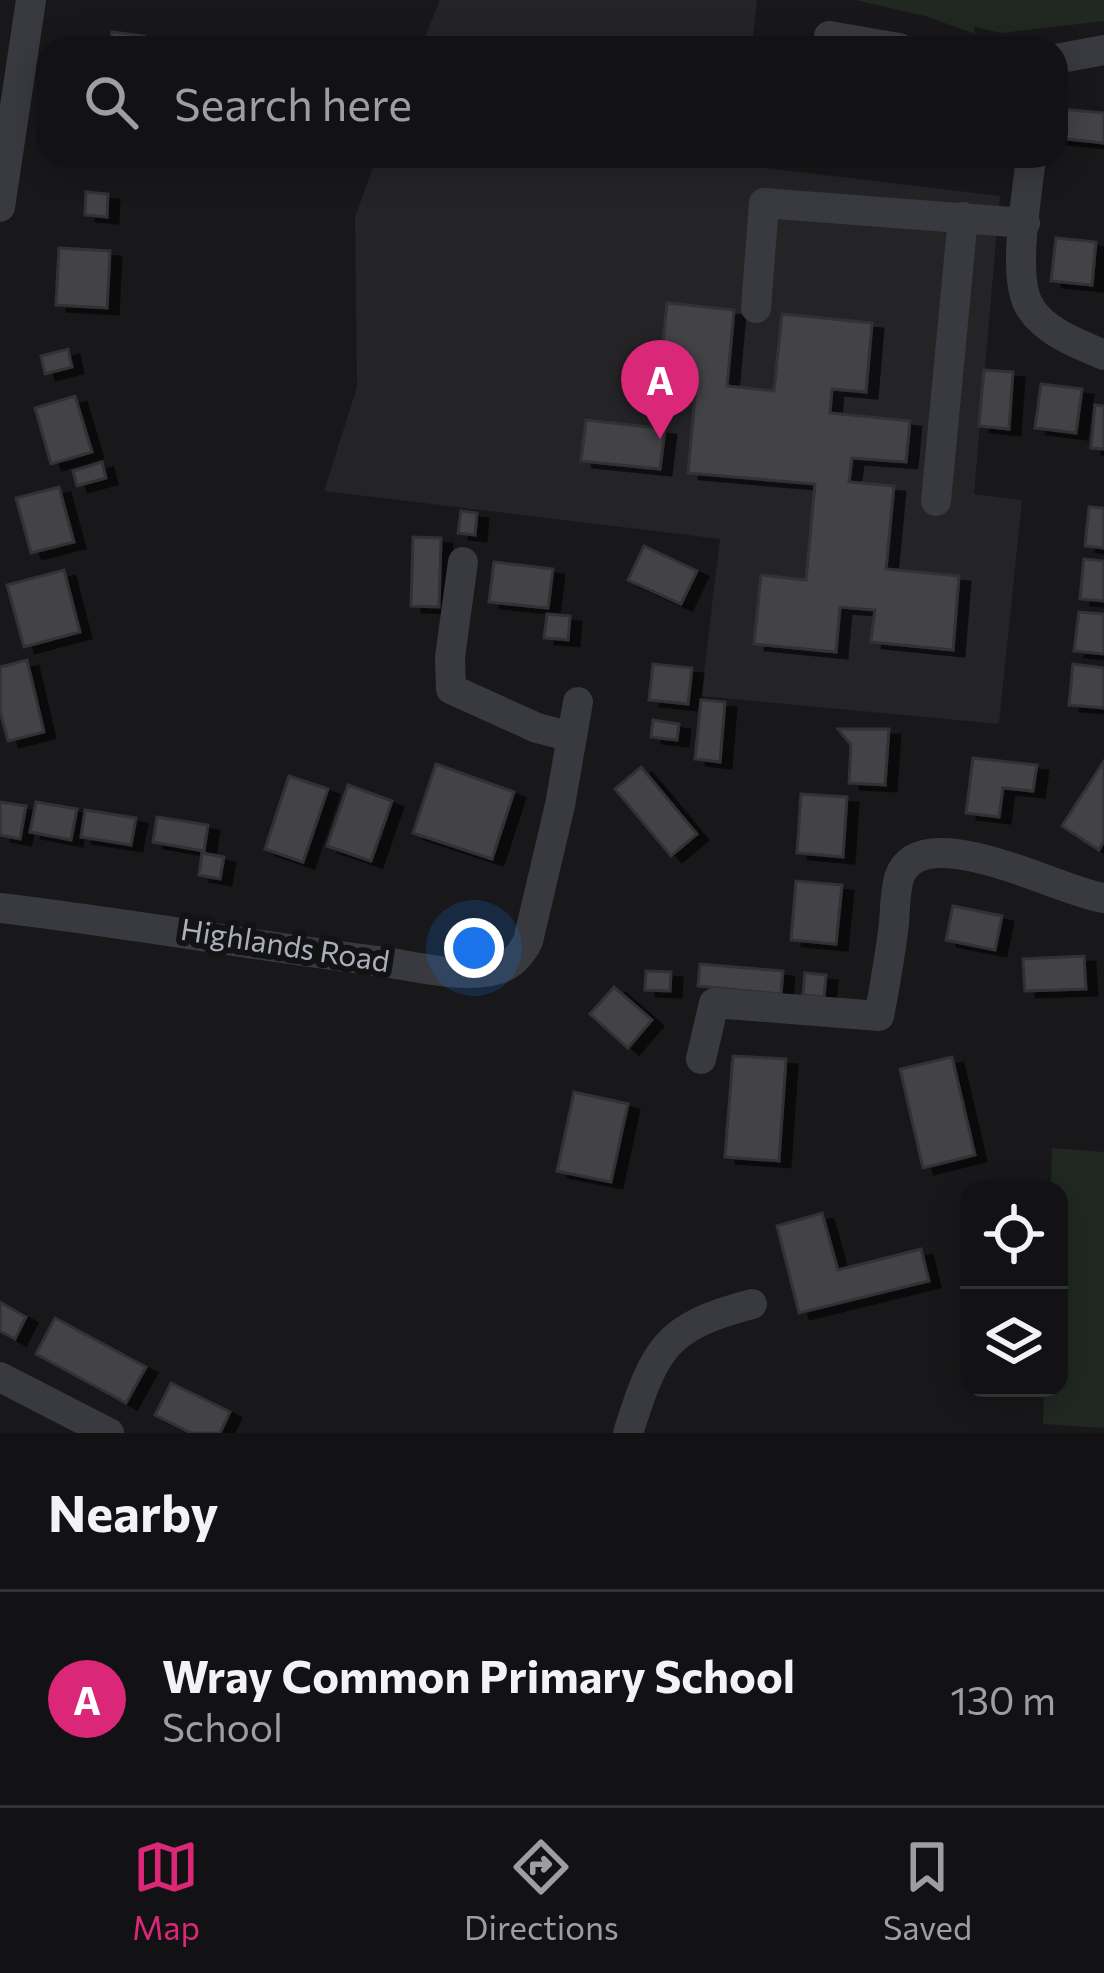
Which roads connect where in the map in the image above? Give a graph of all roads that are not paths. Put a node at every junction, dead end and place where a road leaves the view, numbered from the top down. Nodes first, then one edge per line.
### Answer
1 (31, 0) edge
2 (1104, 50) edge
3 (1068, 57) edge
4 (1030, 168) edge
5 (0, 207) edge
6 (963, 217) junction
7 (1025, 223) junction
8 (755, 308) dead end
9 (1104, 355) edge
10 (936, 502) dead end
11 (463, 562) dead end
12 (578, 702) dead end
13 (572, 737) junction
14 (1104, 898) edge
15 (0, 908) edge
16 (701, 1059) dead end
17 (752, 1304) dead end
18 (0, 1377) edge
19 (109, 1433) edge
20 (628, 1433) edge

1 - 5 street
2 - 3 street
4 - 7 street
6 - 7 street
6 - 8 street
6 - 10 street
7 - 9 street
11 - 13 street
12 - 13 street, Highlands Road
13 - 15 street, Highlands Road
14 - 16 street
17 - 20 street
18 - 19 street

